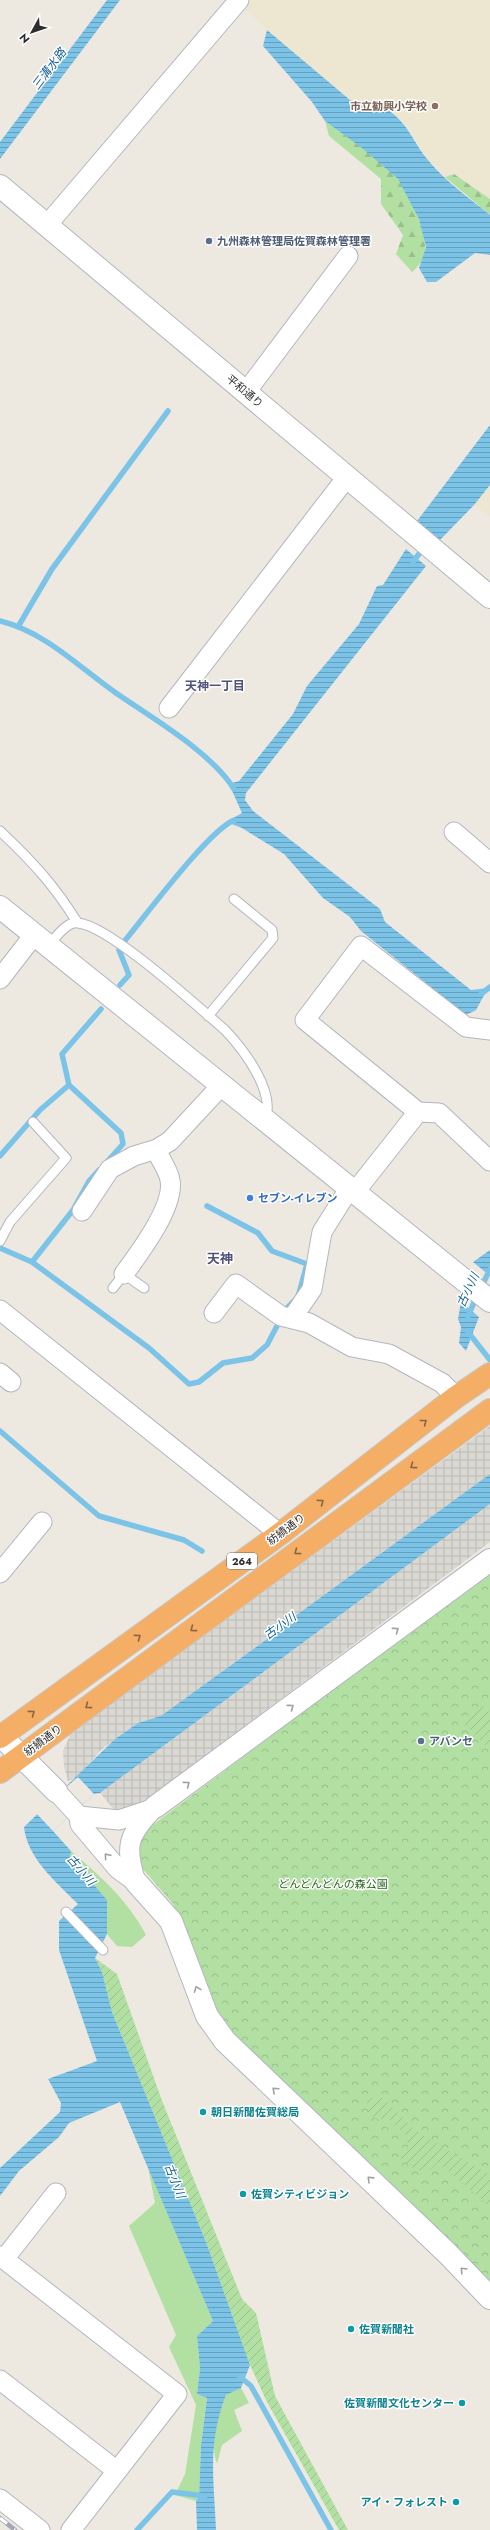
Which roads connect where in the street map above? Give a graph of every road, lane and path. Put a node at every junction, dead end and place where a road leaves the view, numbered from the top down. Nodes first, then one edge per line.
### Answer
1 (231, 3) edge
2 (0, 186) edge
3 (47, 225) junction
4 (348, 256) dead end
5 (246, 392) junction
6 (347, 477) junction
7 (490, 597) edge
8 (169, 708) dead end
9 (0, 831) edge
10 (454, 832) dead end
11 (490, 863) edge
12 (234, 899) dead end
13 (0, 908) edge
14 (78, 922) junction
15 (41, 941) junction
16 (0, 979) edge
17 (208, 1016) junction
18 (490, 1030) edge
19 (221, 1086) junction
20 (418, 1112) junction
21 (265, 1121) junction
22 (33, 1122) dead end
23 (157, 1149) junction
24 (490, 1161) edge
25 (352, 1191) junction
26 (82, 1211) dead end
27 (0, 1241) edge
28 (119, 1281) joint
29 (144, 1288) dead end
30 (490, 1300) edge
31 (214, 1313) dead end
32 (2, 1315) edge
33 (286, 1317) junction
34 (484, 1377) edge
35 (456, 1397) junction
36 (490, 1410) edge
37 (42, 1522) dead end
38 (280, 1534) junction
39 (490, 1560) edge
40 (0, 1573) edge
41 (0, 1736) edge
42 (21, 1756) junction
43 (0, 1772) edge
44 (56, 1791) joint
45 (155, 1807) junction
46 (79, 1816) junction
47 (136, 1882) junction
48 (66, 1912) dead end
49 (103, 1950) dead end
50 (56, 2193) dead end
51 (2, 2257) edge
52 (490, 2298) edge
53 (0, 2380) edge
54 (117, 2471) junction
55 (0, 2499) edge
56 (40, 2530) edge
57 (71, 2530) edge

1 - 3 street
2 - 3 street, 平和通り
3 - 5 street, 平和通り
4 - 5 street
5 - 6 street, 平和通り
6 - 7 street, 平和通り
6 - 8 street
9 - 14 lane
10 - 11 street
12 - 17 lane
13 - 15 street
14 - 15 lane
14 - 17 lane
15 - 16 street
15 - 19 street
17 - 21 lane
18 - 20 street
19 - 21 street
19 - 23 street
20 - 24 street
20 - 25 street
21 - 25 street
22 - 27 lane
23 - 26 street
23 - 28 street
25 - 30 street
25 - 33 street
28 - 29 lane
31 - 33 street
32 - 38 street
33 - 35 street
34 - 35 highway, 紡績通り / 264
38 -> 35 highway, 紡績通り / 264
36 -> 42 highway, 紡績通り / 264
37 - 40 street
41 -> 38 highway, 紡績通り / 264
45 -> 39 street
41 - 42 street
42 - 43 highway, 264
42 - 44 street
44 - 46 street
45 - 46 street
45 - 47 street
47 -> 46 street
52 -> 47 street
48 - 49 lane
50 - 51 street
51 - 54 street
53 - 54 street
54 - 57 street
55 - 56 street

